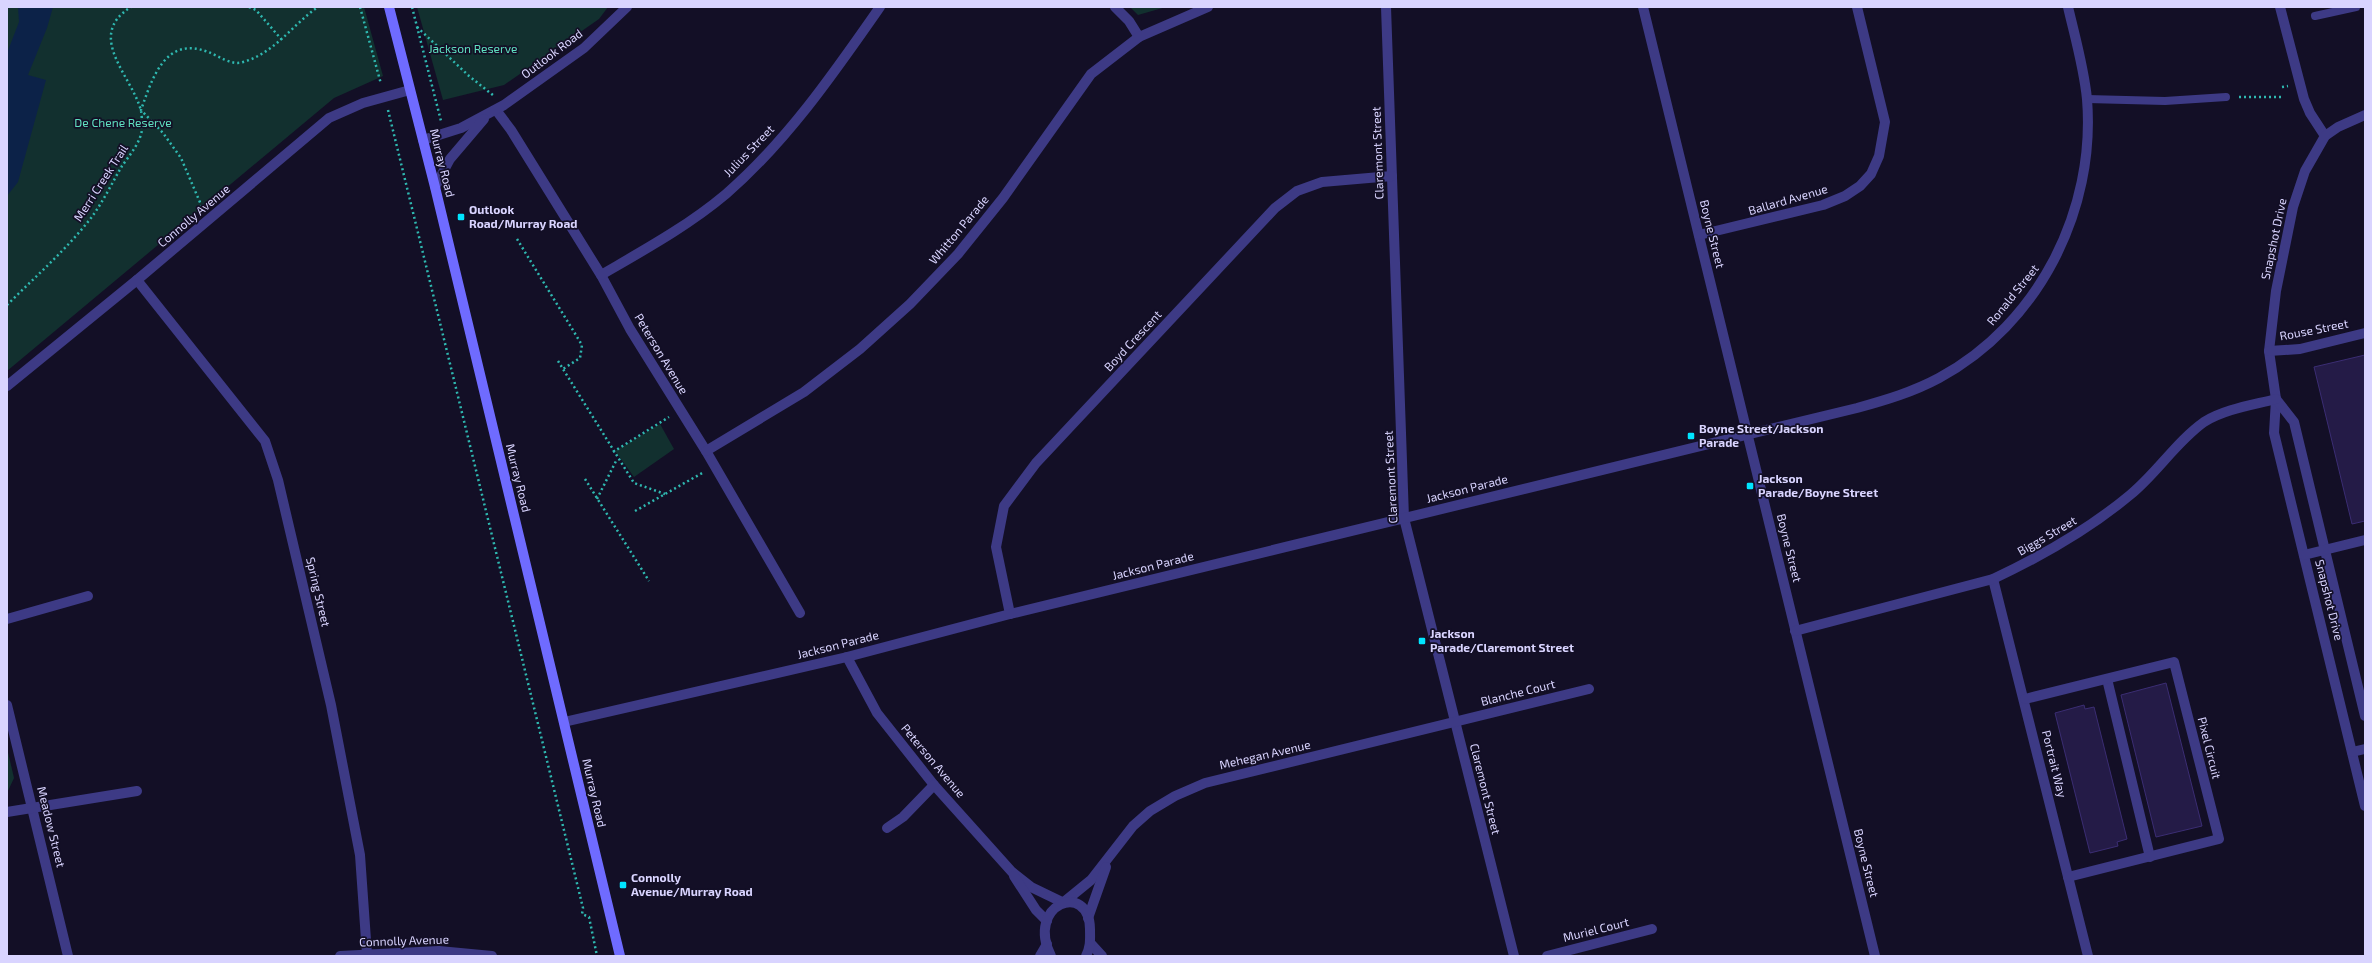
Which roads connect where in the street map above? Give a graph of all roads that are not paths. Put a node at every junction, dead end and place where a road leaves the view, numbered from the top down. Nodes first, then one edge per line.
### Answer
1 (389, 7) edge
2 (627, 7) edge
3 (880, 7) edge
4 (1115, 7) edge
5 (1208, 7) edge
6 (1386, 7) edge
7 (1643, 7) edge
8 (1856, 7) edge
9 (2068, 7) edge
10 (2280, 7) edge
11 (2356, 7) edge
12 (2315, 16) dead end
13 (1139, 37) junction
14 (410, 90) junction
15 (2226, 97) road end
16 (2087, 99) junction
17 (500, 108) junction
18 (2365, 115) edge
19 (486, 116) junction
20 (2325, 136) junction
21 (423, 140) junction
22 (1392, 176) junction
23 (435, 187) junction
24 (1699, 236) junction
25 (601, 274) junction
26 (137, 280) junction
27 (2365, 333) edge
28 (2269, 352) junction
29 (7, 386) edge
30 (2276, 399) junction
31 (1747, 434) junction
32 (706, 451) junction
33 (1404, 518) junction
34 (2365, 540) edge
35 (2326, 549) junction
36 (2304, 555) junction
37 (1993, 579) junction
38 (88, 596) dead end
39 (800, 613) dead end
40 (1010, 614) junction
41 (7, 619) edge
42 (1796, 631) junction
43 (847, 657) junction
44 (2107, 679) junction
45 (1589, 689) dead end
46 (2024, 699) junction
47 (7, 705) edge
48 (2365, 716) edge
49 (564, 722) junction
50 (1455, 723) junction
51 (2365, 749) edge
52 (2352, 752) junction
53 (934, 785) junction
54 (137, 791) dead end
55 (2365, 806) edge
56 (33, 807) junction
57 (7, 812) edge
58 (887, 828) dead end
59 (2150, 857) junction
60 (1108, 861) junction
61 (1012, 872) junction
62 (2068, 877) junction
63 (1063, 902) junction
64 (1088, 918) junction
65 (1047, 921) junction
66 (1652, 929) dead end
67 (1047, 944) junction
68 (1091, 944) junction
69 (367, 954) junction
70 (68, 956) edge
71 (340, 956) edge
72 (492, 956) edge
73 (620, 956) edge
74 (1040, 956) edge
75 (1051, 956) edge
76 (1086, 956) edge
77 (1102, 956) edge
78 (1514, 956) edge
79 (1547, 956) edge
80 (1875, 956) edge
81 (2088, 956) edge

1 - 14 main road, Murray Road
2 - 17 street, Outlook Road
3 - 25 street, Julius Street
4 - 13 street
5 - 13 street, Whitton Parade
6 - 22 street, Claremont Street
7 - 24 street, Boyne Street
8 - 24 street, Ballard Avenue
9 - 16 street, Ronald Street
10 - 20 street
11 - 12 lane
13 - 32 street, Whitton Parade
14 - 21 main road, Murray Road
14 - 26 street, Connolly Avenue
15 - 16 lane
16 - 31 street, Ronald Street
17 - 19 street, Outlook Road
17 - 25 street, Peterson Avenue
18 - 20 street, Snapshot Drive
19 - 21 street, Outlook Road
19 - 23 street, Outlook Road
20 - 28 street, Snapshot Drive
21 - 23 main road, Murray Road
22 - 33 street, Claremont Street
22 - 40 street, Boyd Crescent
23 - 49 main road, Murray Road
24 - 31 street, Boyne Street
25 - 32 street, Peterson Avenue
26 - 29 street, Connolly Avenue
26 - 69 street, Spring Street
27 - 28 street, Rouse Street
28 - 30 street, Snapshot Drive
30 - 35 street, Snapshot Drive
30 - 36 street, Snapshot Drive
30 - 37 street, Biggs Street
31 - 33 street, Jackson Parade
31 - 42 street, Boyne Street
32 - 39 street, Peterson Avenue
33 - 40 street, Jackson Parade
33 - 50 street, Claremont Street
34 - 35 street
35 - 36 street
35 - 48 street, Snapshot Drive
36 - 52 street, Snapshot Drive
37 - 42 street, Biggs Street
37 - 46 street, Portrait Way
38 - 41 street
40 - 43 street, Jackson Parade
42 - 80 street, Boyne Street
43 - 49 street, Jackson Parade
43 - 53 street, Peterson Avenue
44 - 46 street, Pixel Circuit
44 - 59 street
44 - 59 street, Pixel Circuit
45 - 50 street, Blanche Court
46 - 62 street, Portrait Way
47 - 56 street, Meadow Street
49 - 73 main road, Murray Road
50 - 60 street, Mehegan Avenue
50 - 78 street, Claremont Street
51 - 52 street
52 - 55 street, Snapshot Drive
53 - 58 street
53 - 61 street, Peterson Avenue
54 - 56 street
56 - 57 street
56 - 70 street, Meadow Street
59 - 62 street, Pixel Circuit
60 - 63 street, Mehegan Avenue
60 - 64 street, Mehegan Avenue
61 - 63 street, Peterson Avenue
61 - 65 street, Peterson Avenue
62 - 81 street, Portrait Way
63 - 64 street, Peterson Avenue
63 - 65 street, Mehegan Avenue
64 - 68 street
65 - 67 street
66 - 79 street, Muriel Court
67 - 74 street
67 - 75 street
68 - 76 street
68 - 77 street
69 - 71 street, Connolly Avenue
69 - 72 street, Connolly Avenue

